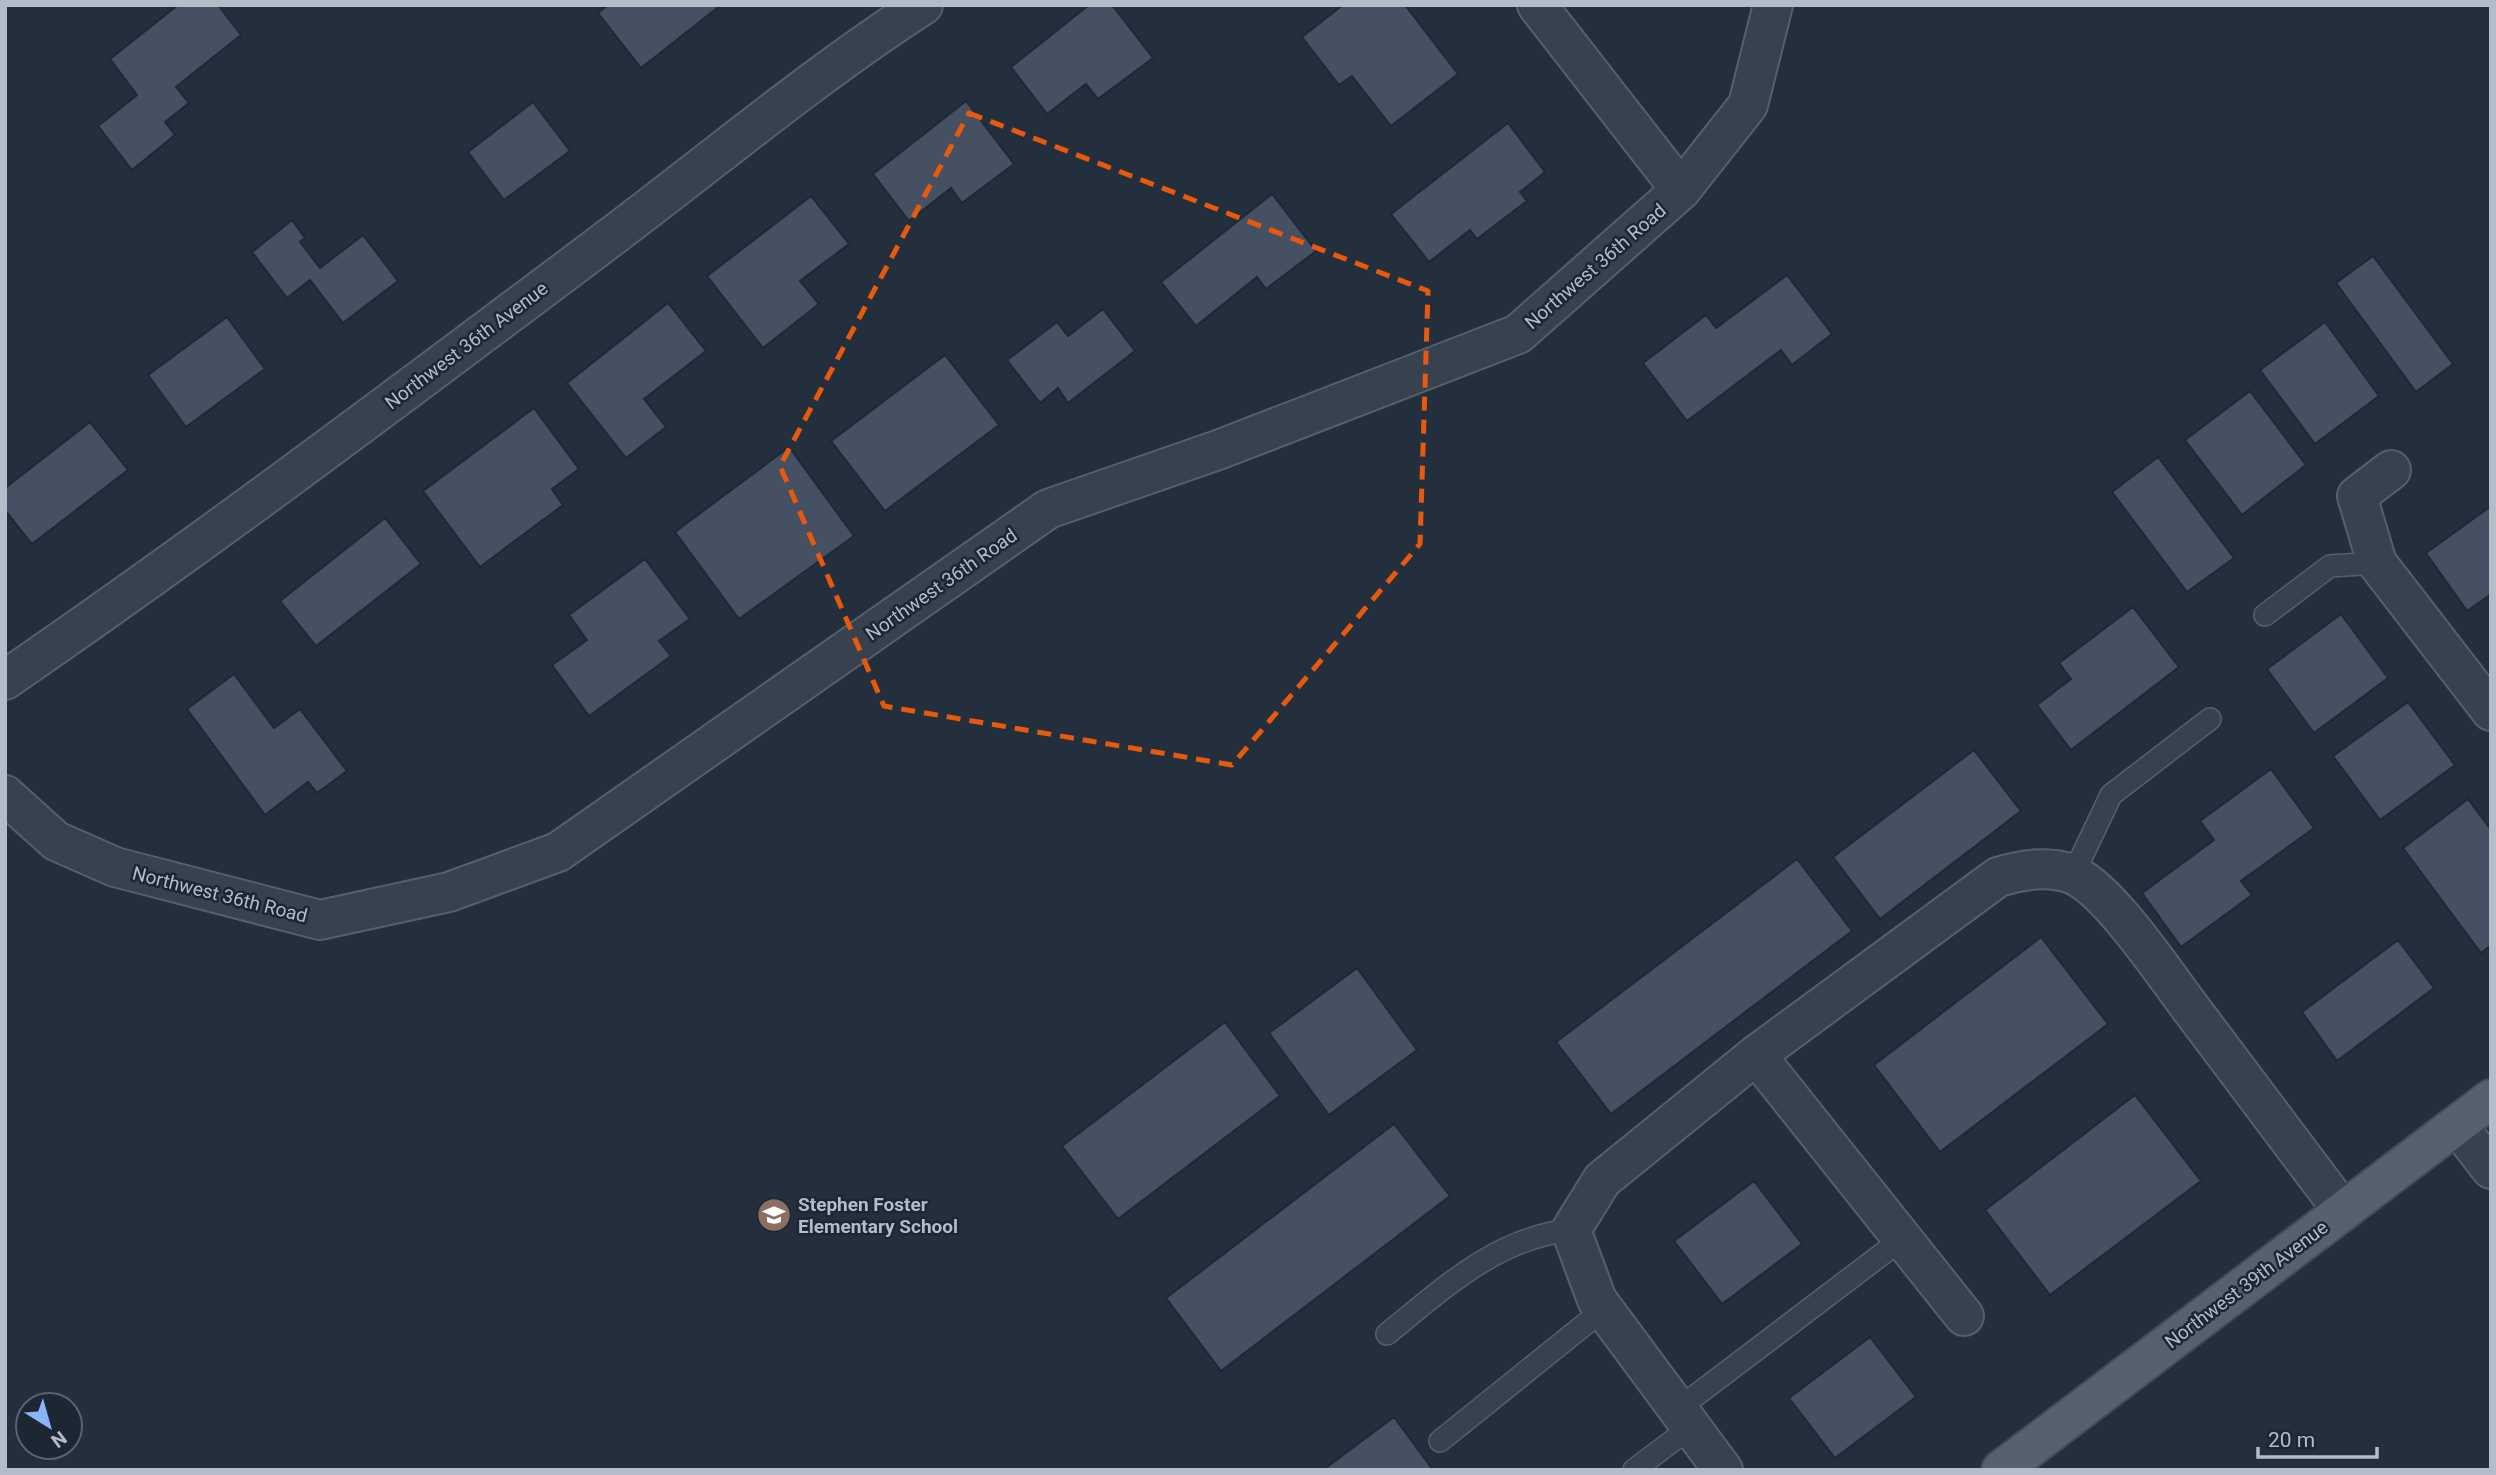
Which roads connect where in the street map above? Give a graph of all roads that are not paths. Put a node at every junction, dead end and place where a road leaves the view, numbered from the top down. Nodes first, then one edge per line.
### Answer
1 (923, 5) edge
2 (1537, 5) edge
3 (1773, 5) edge
4 (1681, 190) junction
5 (2391, 470) dead end
6 (2377, 563) junction
7 (2265, 614) dead end
8 (5, 680) edge
9 (2491, 711) edge
10 (2210, 719) dead end
11 (5, 795) edge
12 (2073, 875) junction
13 (1756, 1055) junction
14 (2491, 1099) edge
15 (2457, 1125) junction
16 (2491, 1169) edge
17 (2343, 1211) junction
18 (1571, 1230) junction
19 (1902, 1239) junction
20 (1604, 1309) junction
21 (1964, 1316) dead end
22 (1387, 1334) dead end
23 (1684, 1418) junction
24 (1440, 1441) dead end
25 (1634, 1470) edge
26 (1723, 1470) edge
27 (2001, 1470) edge

1 - 8 street, Northwest 36th Avenue
2 - 4 street
3 - 4 street, Northwest 36th Road
4 - 11 street, Northwest 36th Road
5 - 6 street
6 - 7 lane
6 - 9 street
10 - 12 lane
12 - 13 street
12 - 17 street
13 - 18 street
13 - 19 street
14 - 15 main road, Northwest 39th Avenue
15 - 16 street
15 - 17 main road, Northwest 39th Avenue
17 - 27 main road, Northwest 39th Avenue
18 - 20 street
18 - 22 lane
19 - 21 street
19 - 23 lane
20 - 23 street
20 - 24 lane
23 - 25 lane
23 - 26 street

